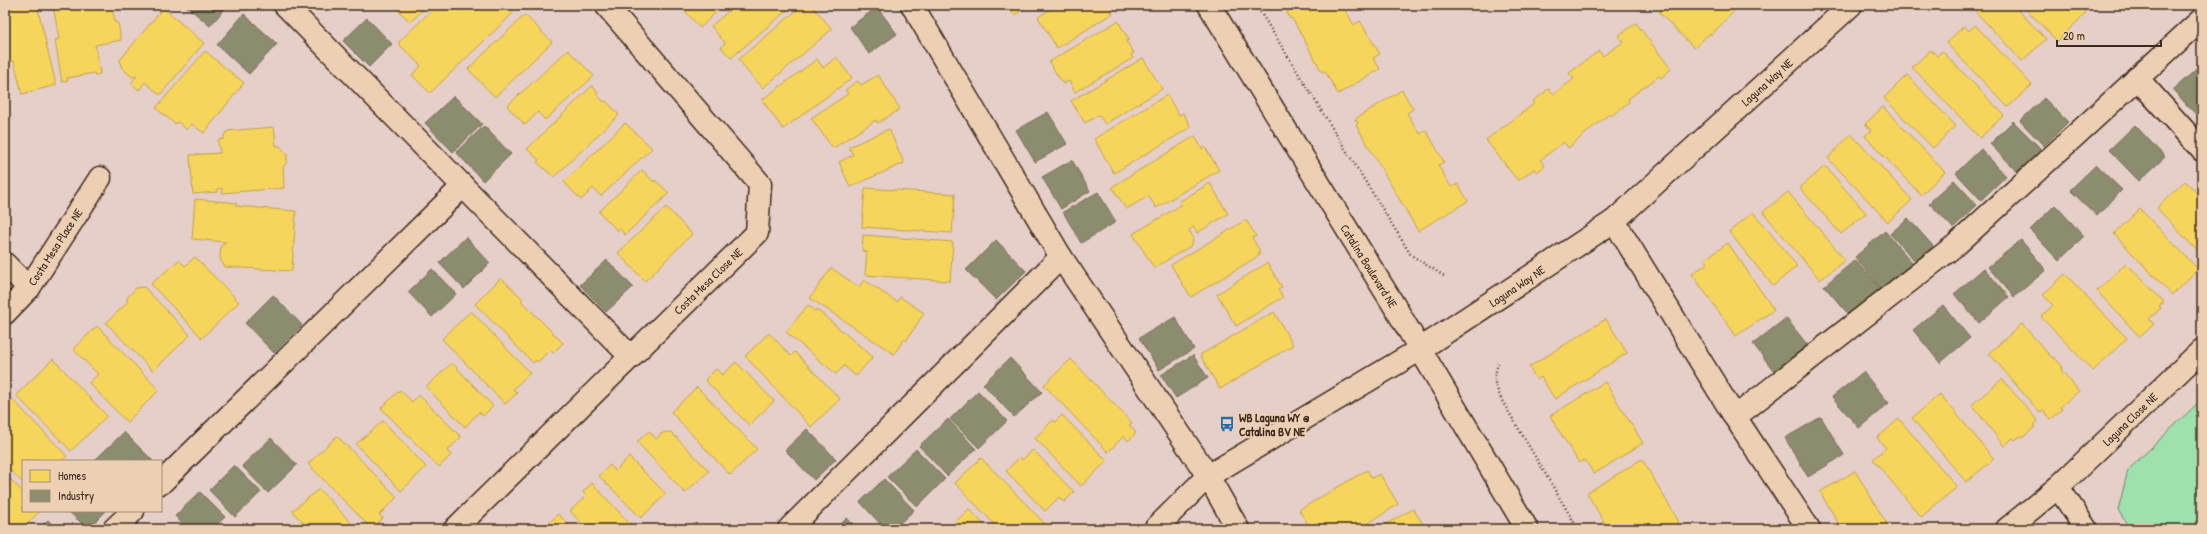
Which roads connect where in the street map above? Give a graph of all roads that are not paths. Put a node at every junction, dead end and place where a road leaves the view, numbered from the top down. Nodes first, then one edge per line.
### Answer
1 (285, 5) edge
2 (606, 5) edge
3 (912, 5) edge
4 (1209, 5) edge
5 (1851, 5) edge
6 (2202, 19) edge
7 (2137, 78) junction
8 (2202, 150) edge
9 (100, 178) dead end
10 (463, 186) junction
11 (1614, 221) junction
12 (1061, 257) junction
13 (5, 264) edge
14 (30, 288) junction
15 (5, 313) edge
16 (1419, 350) junction
17 (2202, 350) edge
18 (631, 356) junction
19 (1735, 417) junction
20 (1208, 476) junction
21 (162, 482) edge
22 (2058, 487) junction
23 (132, 512) edge
24 (114, 529) edge
25 (455, 529) edge
26 (789, 529) edge
27 (1155, 529) edge
28 (1238, 529) edge
29 (1527, 529) edge
30 (1809, 529) edge
31 (2007, 529) edge
32 (2086, 529) edge

1 - 10 street
2 - 18 street, Costa Mesa Close NE
3 - 12 street
4 - 16 street, Catalina Boulevard NE
5 - 11 street, Laguna Way NE
6 - 7 street
7 - 8 street
7 - 19 street
9 - 14 street, Costa Mesa Place NE
10 - 18 street
10 - 21 street
11 - 16 street, Laguna Way NE
11 - 19 street
12 - 20 street
12 - 26 street
13 - 14 street
14 - 15 street, Costa Mesa Place NE
16 - 20 street, Laguna Way NE
16 - 29 street, Catalina Boulevard NE
17 - 22 street, Laguna Close NE
18 - 25 street, Costa Mesa Close NE
19 - 30 street
20 - 27 street, Laguna Way NE
20 - 28 street
22 - 31 street, Laguna Close NE
22 - 32 street
23 - 24 street

